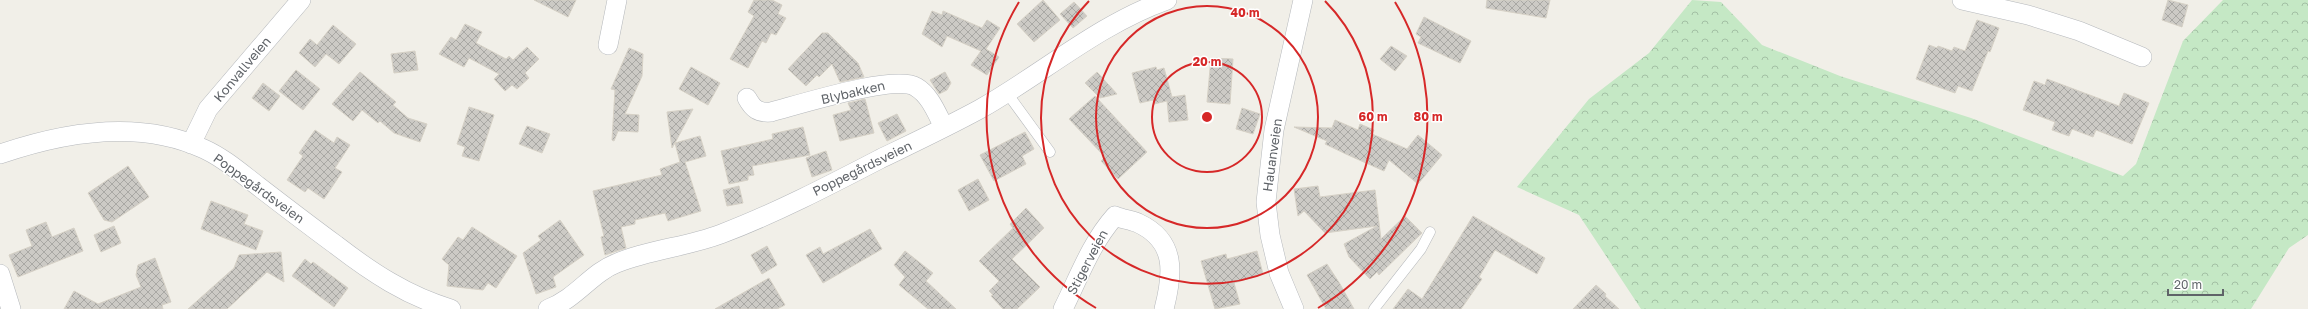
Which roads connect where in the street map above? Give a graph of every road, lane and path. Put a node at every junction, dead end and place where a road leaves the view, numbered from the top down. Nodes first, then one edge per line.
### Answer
1 (301, 0) edge
2 (617, 0) edge
3 (1167, 0) edge
4 (1303, 0) edge
5 (1962, 0) edge
6 (608, 46) dead end
7 (2142, 57) dead end
8 (1007, 94) junction
9 (747, 98) dead end
10 (944, 127) junction
11 (191, 144) junction
12 (1050, 152) dead end
13 (0, 154) edge
14 (1430, 232) dead end
15 (0, 274) edge
16 (11, 309) edge
17 (451, 309) edge
18 (548, 309) edge
19 (1063, 309) edge
20 (1164, 309) edge
21 (1294, 309) edge
22 (1374, 309) edge

1 - 11 street, Konvallveien
2 - 6 street
3 - 8 street, Poppegårdsveien
4 - 21 street, Hauanveien
5 - 7 street
8 - 10 street, Poppegårdsveien
8 - 12 lane
9 - 10 street, Blybakken
10 - 18 street, Poppegårdsveien
11 - 13 street, Poppegårdsveien
11 - 17 street, Poppegårdsveien
14 - 22 lane
15 - 16 street
19 - 20 street, Stigerveien

